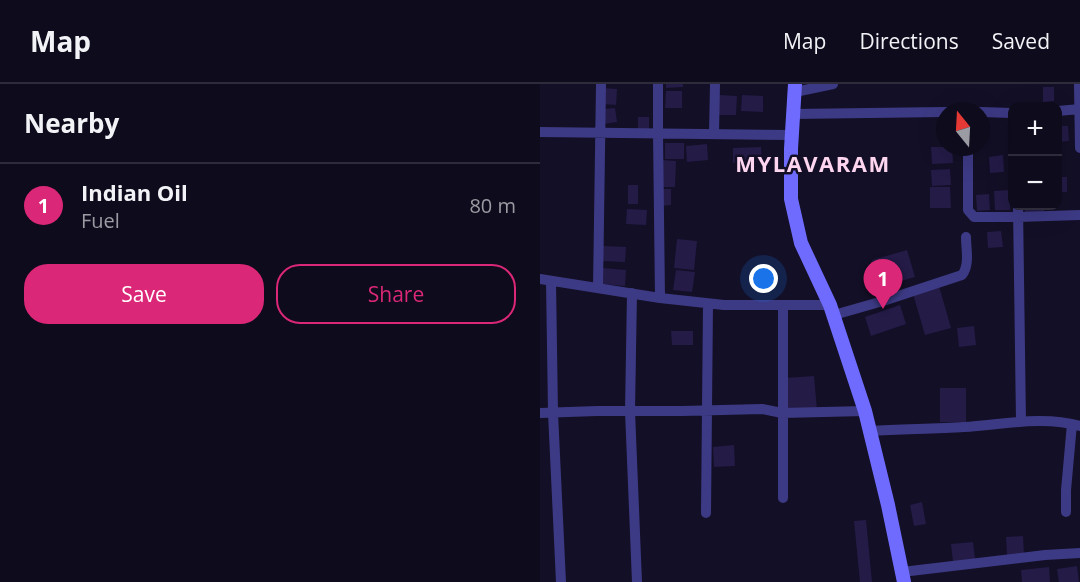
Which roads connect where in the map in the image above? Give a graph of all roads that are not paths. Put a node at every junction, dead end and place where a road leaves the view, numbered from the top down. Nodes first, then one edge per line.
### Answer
1 (601, 84) edge
2 (658, 84) edge
3 (715, 84) edge
4 (833, 84) edge
5 (1079, 84) edge
6 (795, 88) edge
7 (1079, 109) edge
8 (1062, 111) edge
9 (936, 112) edge
10 (990, 112) edge
11 (1008, 113) edge
12 (793, 114) junction
13 (540, 132) edge
14 (600, 133) junction
15 (658, 133) junction
16 (714, 134) junction
17 (792, 135) junction
18 (1080, 148) edge
19 (968, 156) edge
20 (1018, 210) edge
21 (1080, 215) edge
22 (1018, 217) junction
23 (966, 237) dead end
24 (546, 280) edge
25 (598, 288) junction
26 (632, 293) junction
27 (660, 298) junction
28 (708, 304) junction
29 (783, 305) junction
30 (832, 310) junction
31 (630, 411) junction
32 (706, 411) junction
33 (865, 411) junction
34 (540, 413) edge
35 (553, 413) junction
36 (782, 413) junction
37 (1021, 422) junction
38 (1076, 425) edge
39 (870, 431) junction
40 (783, 498) dead end
41 (1066, 512) dead end
42 (706, 513) dead end
43 (1080, 553) edge
44 (903, 577) edge
45 (561, 582) edge
46 (637, 582) edge

1 - 14 street
2 - 15 street
3 - 16 street
4 - 6 street
5 - 7 street
6 - 12 main road
7 - 8 street
7 - 18 street
9 - 12 street
10 - 11 street
12 - 17 main road
13 - 14 street
14 - 15 street
14 - 25 street
15 - 16 street
15 - 27 street
16 - 17 street
17 - 30 main road
19 - 22 street
20 - 22 street
21 - 22 street
22 - 37 street
23 - 30 street
24 - 25 street
24 - 35 street
25 - 26 street
26 - 27 street
26 - 31 street
27 - 28 street
28 - 29 street
28 - 32 street
29 - 30 street
29 - 36 street
30 - 33 main road
31 - 32 street
31 - 35 street
31 - 46 street
32 - 36 street
32 - 42 street
33 - 36 street
33 - 39 main road
34 - 35 street
35 - 45 street
36 - 40 street
37 - 38 street
37 - 39 street
38 - 41 street
39 - 44 main road
43 - 44 street

